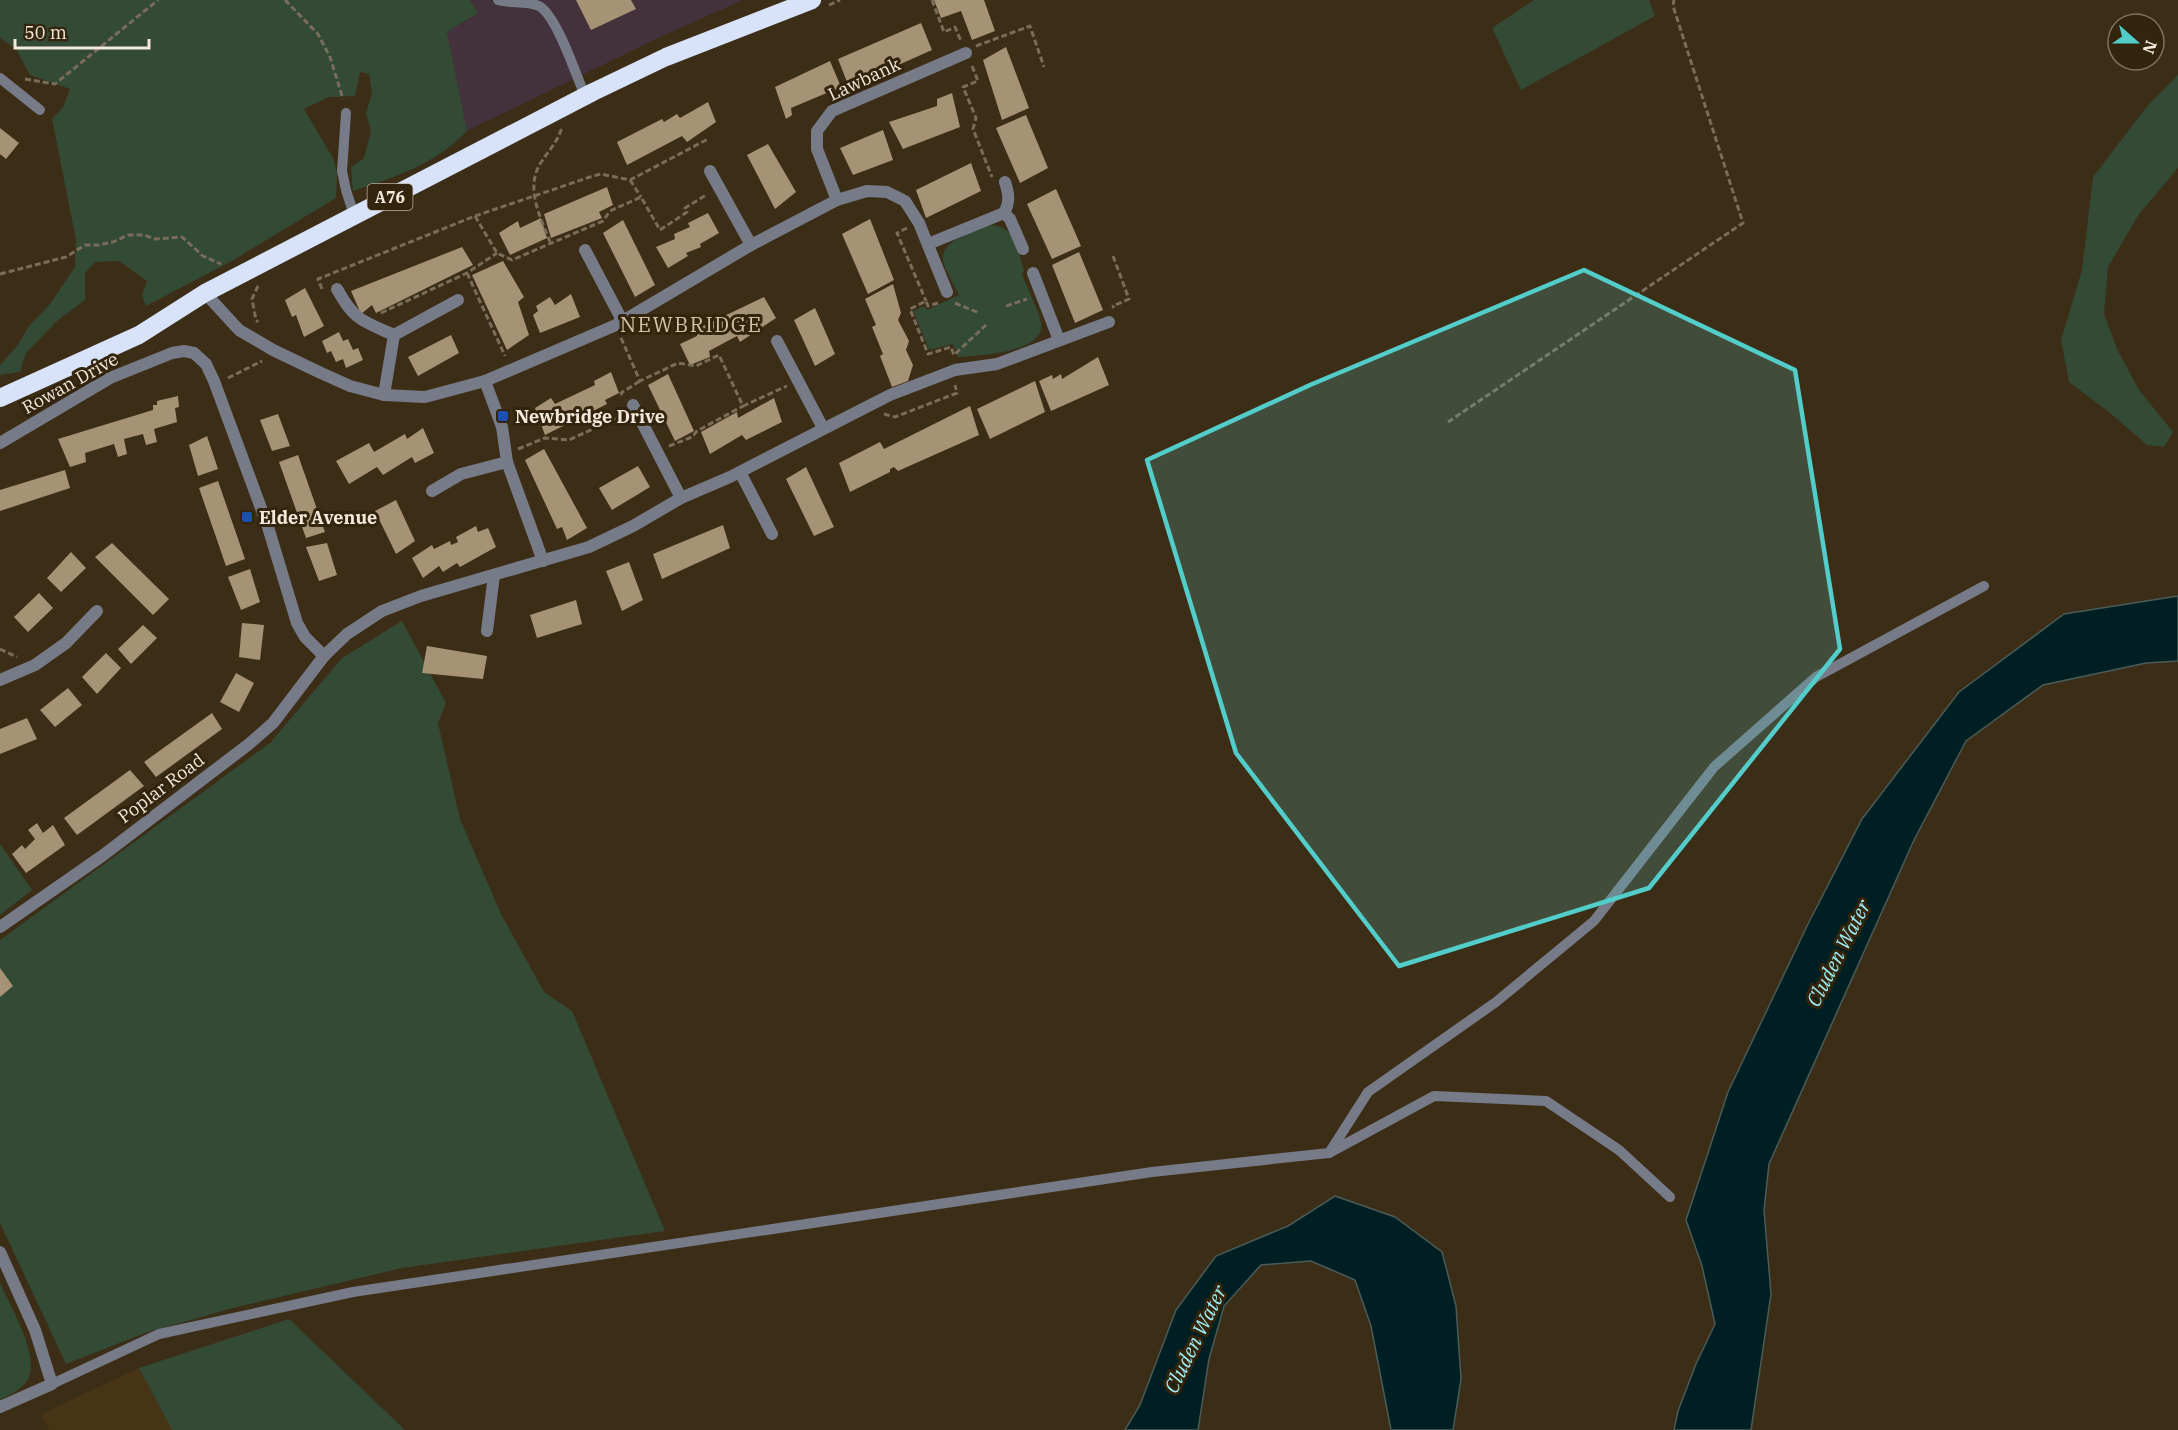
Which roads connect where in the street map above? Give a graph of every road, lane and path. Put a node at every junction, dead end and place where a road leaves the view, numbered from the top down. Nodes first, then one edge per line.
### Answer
1 (158, 0) edge
2 (285, 0) edge
3 (498, 0) edge
4 (840, 0) edge
5 (932, 0) edge
6 (1674, 0) edge
7 (817, 4) edge
8 (966, 52) junction
9 (1044, 67) dead end
10 (2, 79) edge
11 (585, 96) junction
12 (40, 110) dead end
13 (346, 113) joint
14 (560, 120) dead end
15 (708, 139) dead end
16 (710, 171) dead end
17 (630, 180) junction
18 (999, 182) joint
19 (719, 187) junction
20 (534, 196) junction
21 (641, 197) junction
22 (837, 200) junction
23 (1004, 213) junction
24 (354, 215) junction
25 (475, 216) junction
26 (919, 223) junction
27 (550, 243) junction
28 (928, 244) junction
29 (751, 245) junction
30 (1023, 249) dead end
31 (585, 250) dead end
32 (497, 253) junction
33 (1113, 256) dead end
34 (467, 273) junction
35 (1032, 273) dead end
36 (0, 274) edge
37 (237, 277) junction
38 (259, 282) dead end
39 (337, 289) joint
40 (205, 293) junction
41 (950, 294) junction
42 (1041, 295) junction
43 (458, 300) dead end
44 (926, 302) junction
45 (1006, 306) dead end
46 (979, 314) dead end
47 (1109, 322) joint
48 (619, 324) junction
49 (372, 325) junction
50 (986, 325) dead end
51 (394, 335) junction
52 (1059, 340) junction
53 (777, 341) dead end
54 (269, 347) junction
55 (511, 369) junction
56 (951, 372) junction
57 (214, 381) junction
58 (485, 381) junction
59 (640, 381) junction
60 (798, 381) junction
61 (384, 395) junction
62 (0, 398) edge
63 (873, 403) junction
64 (743, 406) junction
65 (628, 407) junction
66 (1448, 422) dead end
67 (823, 428) junction
68 (0, 443) edge
69 (657, 451) junction
70 (506, 458) junction
71 (740, 472) junction
72 (432, 491) dead end
73 (681, 498) junction
74 (772, 534) dead end
75 (543, 561) junction
76 (494, 575) junction
77 (1984, 586) dead end
78 (97, 611) dead end
79 (487, 631) dead end
80 (324, 656) junction
81 (0, 680) edge
82 (0, 927) edge
83 (1329, 1153) junction
84 (1670, 1197) dead end
85 (0, 1252) edge
86 (52, 1384) junction
87 (0, 1407) edge

1 - 10 path
2 - 13 path
3 - 11 lane
4 - 7 path
5 - 8 path
6 - 66 path
7 - 11 highway, A76
8 - 9 path
8 - 18 path
8 - 22 street, Lawbank
10 - 12 lane
11 - 24 highway, A76
13 - 24 lane
14 - 20 path
15 - 17 path
16 - 19 street
17 - 20 path
17 - 21 path
18 - 23 street
19 - 21 path
19 - 29 street
20 - 25 path
20 - 27 path
21 - 27 path
22 - 26 street
22 - 29 street
23 - 28 street
23 - 30 street
24 - 37 highway, A76
25 - 32 path
25 - 39 path
26 - 28 street
26 - 44 path
27 - 32 path
28 - 41 street
29 - 48 street
31 - 48 street
32 - 34 path
33 - 47 path
34 - 49 path
34 - 55 path
35 - 42 street
36 - 37 path
37 - 40 highway, A76
38 - 54 path
39 - 49 street
40 - 54 street
40 - 62 highway, A76
41 - 44 path
41 - 46 path
42 - 45 path
42 - 52 street
43 - 51 street
44 - 50 path
47 - 52 street
48 - 55 street
48 - 59 path
49 - 51 street
51 - 61 street
52 - 56 street
53 - 60 street
54 - 57 path
54 - 61 street
55 - 58 street
56 - 63 street
56 - 63 path
57 - 68 street, Rowan Drive
57 - 80 street
58 - 61 street
58 - 70 street
59 - 64 path
59 - 65 path
60 - 64 path
60 - 67 street
63 - 67 street
64 - 69 path
65 - 69 street
65 - 70 path
67 - 71 street
69 - 73 street
70 - 72 street
70 - 75 street
71 - 73 street
71 - 74 street
73 - 75 street
75 - 76 street
76 - 79 street
76 - 80 street
77 - 83 lane
78 - 81 street
80 - 82 street, Poplar Road
83 - 84 lane
83 - 86 lane
85 - 86 street
86 - 87 street

